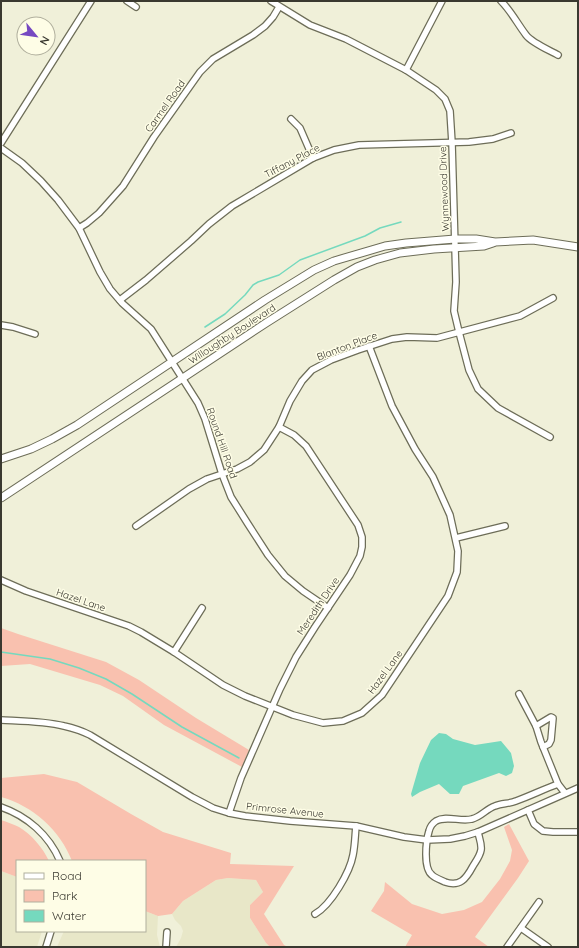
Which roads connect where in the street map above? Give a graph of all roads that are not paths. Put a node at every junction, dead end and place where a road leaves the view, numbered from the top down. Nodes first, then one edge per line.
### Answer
1 (91, 1) edge
2 (127, 1) edge
3 (271, 1) edge
4 (442, 1) edge
5 (501, 1) edge
6 (136, 7) dead end
7 (279, 7) junction
8 (558, 55) dead end
9 (406, 70) junction
10 (291, 119) dead end
11 (511, 133) dead end
12 (1, 143) edge
13 (452, 143) junction
14 (1, 148) edge
15 (313, 158) junction
16 (79, 228) junction
17 (455, 239) junction
18 (496, 242) junction
19 (455, 248) junction
20 (578, 248) edge
21 (553, 298) dead end
22 (120, 300) junction
23 (1, 325) edge
24 (459, 332) junction
25 (35, 334) dead end
26 (369, 346) junction
27 (172, 362) junction
28 (182, 379) junction
29 (279, 427) junction
30 (550, 437) dead end
31 (1, 459) edge
32 (222, 474) junction
33 (1, 498) edge
34 (136, 526) dead end
35 (505, 526) dead end
36 (456, 538) junction
37 (1, 580) edge
38 (202, 608) dead end
39 (328, 608) junction
40 (174, 652) junction
41 (519, 694) dead end
42 (272, 707) junction
43 (1, 720) edge
44 (536, 726) junction
45 (543, 747) junction
46 (558, 784) junction
47 (578, 788) edge
48 (565, 793) junction
49 (1, 807) edge
50 (528, 810) junction
51 (229, 813) junction
52 (356, 826) junction
53 (478, 832) junction
54 (578, 832) edge
55 (427, 840) junction
56 (60, 860) edge
57 (539, 902) dead end
58 (315, 914) dead end
59 (521, 928) junction
60 (51, 932) edge
61 (167, 932) dead end
62 (46, 947) edge
63 (166, 947) edge
64 (507, 947) edge
65 (548, 947) edge

1 - 12 street
2 - 6 street
3 - 7 street, Wynnewood Drive
4 - 9 street
5 - 8 street
7 - 9 street, Wynnewood Drive
7 - 16 street, Carmel Road
9 - 13 street, Wynnewood Drive
10 - 15 street
11 - 13 street, Tiffany Place
13 - 15 street, Tiffany Place
13 - 17 street, Wynnewood Drive
14 - 16 street, Round Hill Road
15 - 22 street, Tiffany Place
16 - 22 street, Round Hill Road
17 - 18 street, Willoughby Boulevard
17 - 19 street, Wynnewood Drive
17 - 27 street, Willoughby Boulevard
18 - 19 street, Willoughby Boulevard
18 - 20 street, Willoughby Boulevard
19 - 24 street, Wynnewood Drive
19 - 28 street, Willoughby Boulevard
21 - 24 street, Blanton Place
22 - 27 street, Round Hill Road
23 - 25 street
24 - 26 street, Blanton Place
24 - 30 street, Wynnewood Drive
26 - 29 street, Blanton Place
26 - 36 street, Hazel Lane
27 - 28 street, Round Hill Road
27 - 31 street, Willoughby Boulevard
28 - 32 street, Round Hill Road
28 - 33 street, Willoughby Boulevard
29 - 32 street, Blanton Place
29 - 39 street, Meredith Drive
32 - 34 street, Blanton Place
32 - 39 street, Round Hill Road
35 - 36 street
36 - 42 street, Hazel Lane
37 - 40 street, Hazel Lane
38 - 40 street
39 - 42 street, Meredith Drive
40 - 42 street, Hazel Lane
41 - 44 street
42 - 51 street, Meredith Drive
43 - 51 street, Primrose Avenue
44 - 45 street
44 - 45 street
45 - 46 street
46 - 48 street
46 - 55 street
47 - 48 street, Primrose Avenue
48 - 50 street, Primrose Avenue
49 - 56 street
50 - 53 street, Primrose Avenue
50 - 54 street
51 - 52 street, Primrose Avenue
52 - 55 street, Primrose Avenue
52 - 58 street
53 - 55 street, Primrose Avenue
53 - 55 street
57 - 59 street
59 - 64 street
59 - 65 street
60 - 62 street
61 - 63 street

